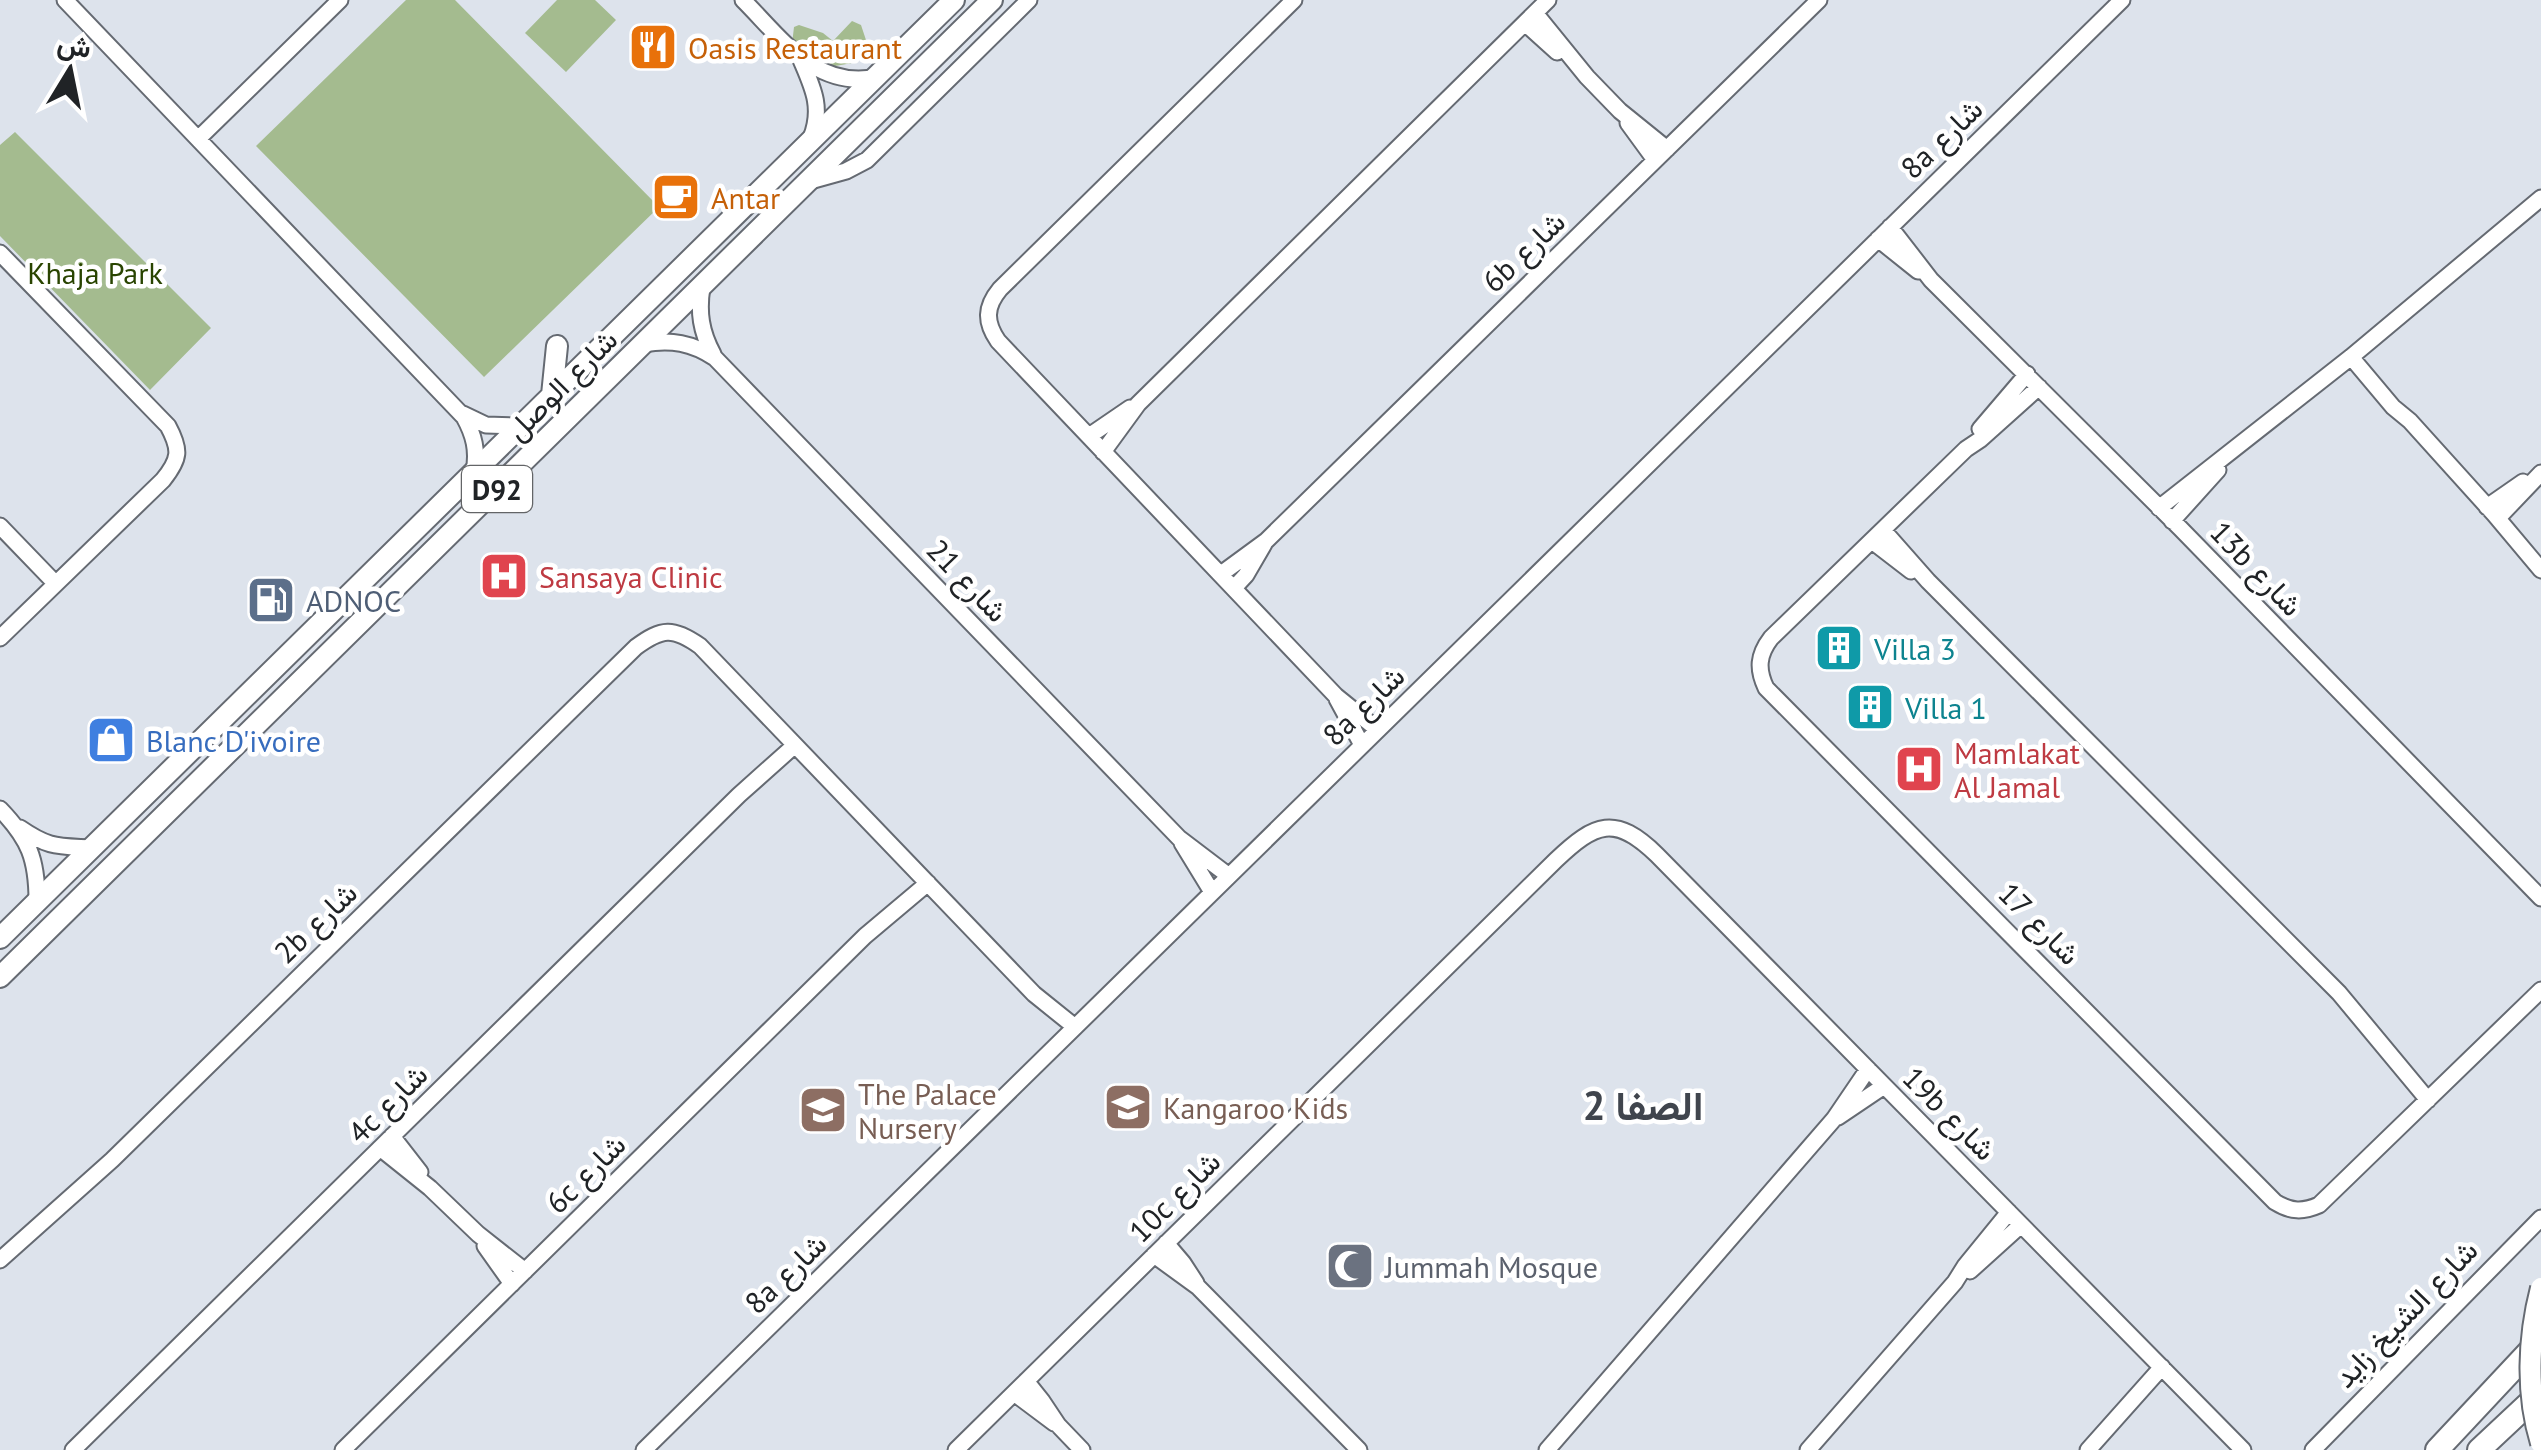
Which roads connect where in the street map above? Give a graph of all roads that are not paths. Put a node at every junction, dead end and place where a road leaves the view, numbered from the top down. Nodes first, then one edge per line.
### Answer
1 (65, 0) edge
2 (340, 0) edge
3 (743, 0) edge
4 (954, 0) edge
5 (992, 0) edge
6 (1030, 0) edge
7 (1294, 0) edge
8 (1548, 0) edge
9 (1818, 0) edge
10 (2122, 0) edge
11 (1530, 18) junction
12 (799, 57) junction
13 (877, 76) junction
14 (198, 138) junction
15 (810, 140) junction
16 (1661, 154) junction
17 (806, 182) junction
18 (2541, 198) edge
19 (1884, 233) junction
20 (0, 253) edge
21 (702, 287) junction
22 (644, 344) junction
23 (557, 346) dead end
24 (2355, 353) junction
25 (715, 358) junction
26 (2027, 374) junction
27 (2039, 386) junction
28 (552, 395) junction
29 (1138, 404) junction
30 (456, 409) junction
31 (520, 426) junction
32 (1088, 436) junction
33 (1966, 448) junction
34 (1104, 452) junction
35 (2229, 455) junction
36 (474, 471) junction
37 (2540, 473) edge
38 (2159, 508) junction
39 (2492, 512) junction
40 (2172, 521) junction
41 (0, 526) edge
42 (1877, 535) junction
43 (1266, 541) junction
44 (2541, 570) edge
45 (1221, 574) junction
46 (55, 584) junction
47 (1234, 588) junction
48 (0, 638) edge
49 (1336, 696) junction
50 (1378, 730) junction
51 (791, 741) junction
52 (1362, 745) junction
53 (134, 807) junction
54 (0, 808) edge
55 (16, 826) junction
56 (152, 827) junction
57 (1610, 828) joint
58 (1180, 840) junction
59 (91, 848) junction
60 (1228, 876) junction
61 (923, 879) junction
62 (1212, 892) junction
63 (2541, 898) edge
64 (37, 901) junction
65 (62, 916) junction
66 (0, 938) edge
67 (57, 947) dead end
68 (0, 977) edge
69 (2541, 990) edge
70 (1069, 1032) junction
71 (1868, 1069) junction
72 (1884, 1086) junction
73 (2432, 1096) junction
74 (1834, 1119) junction
75 (386, 1142) junction
76 (2009, 1212) junction
77 (2541, 1218) edge
78 (2021, 1224) junction
79 (478, 1234) junction
80 (1160, 1249) junction
81 (0, 1260) edge
82 (525, 1271) junction
83 (1955, 1282) junction
84 (512, 1284) junction
85 (2541, 1288) edge
86 (2541, 1338) edge
87 (2162, 1368) junction
88 (1020, 1387) junction
89 (2541, 1392) edge
90 (2541, 1443) edge
91 (73, 1450) edge
92 (343, 1450) edge
93 (644, 1450) edge
94 (956, 1450) edge
95 (1082, 1450) edge
96 (1359, 1450) edge
97 (1547, 1450) edge
98 (1808, 1450) edge
99 (2088, 1450) edge
100 (2243, 1450) edge
101 (2313, 1450) edge
102 (2438, 1450) edge
103 (2480, 1450) edge

1 - 14 street
2 - 14 street
3 - 12 street
4 - 13 main road, شارع الوصل / D92
5 - 17 main road, شارع الوصل / D92
6 - 17 street
7 - 32 street
8 - 11 street
9 - 16 street, 6b شارع
10 - 19 street, 8a شارع
11 - 16 street
11 - 29 street
12 - 13 street
12 - 15 street
13 - 15 main road, شارع الوصل / D92
14 - 30 street
15 - 28 main road, شارع الوصل / D92
16 - 43 street, 6b شارع
17 - 21 main road, شارع الوصل / D92
18 - 24 street
19 - 26 street, 13b شارع
19 - 50 street, 8a شارع
20 - 46 street
21 - 22 main road, شارع الوصل / D92
21 - 25 street, شارع 21
22 - 25 street, شارع 21
22 - 56 main road, شارع الوصل / D92
23 - 28 main road
24 - 35 street
24 - 39 street
25 - 58 street, شارع 21
26 - 27 street, 13b شارع
26 - 33 street
27 - 33 street
27 - 38 street, 13b شارع
28 - 31 main road, شارع الوصل / D92
29 - 32 street
29 - 34 street
30 - 31 street
30 - 36 street
31 - 36 main road, شارع الوصل / D92
32 - 34 street
33 - 42 street
34 - 45 street
35 - 38 street
35 - 40 street
36 - 53 main road, شارع الوصل / D92
37 - 39 street
38 - 40 street, 13b شارع
39 - 44 street
40 - 63 street, 13b شارع
41 - 46 street
42 - 73 street
42 - 73 street, شارع 17
43 - 45 street, 6b شارع
43 - 47 street, 6b شارع
45 - 47 street
46 - 48 street
47 - 49 street
49 - 50 street
49 - 52 street
50 - 52 street, 8a شارع
51 - 61 street
51 - 75 street, 4c شارع
51 - 81 street, 2b شارع
52 - 60 street, 8a شارع
53 - 56 main road
53 - 59 main road, شارع الوصل / D92
54 - 55 street
55 - 59 street
55 - 64 street
56 - 65 main road, شارع الوصل / D92
57 - 71 street, 19b شارع
57 - 80 street, 10c شارع
58 - 60 street, شارع 21
58 - 62 street, شارع 21
59 - 64 main road, شارع الوصل / D92
60 - 62 street, 8a شارع
61 - 70 street
61 - 82 street, 6c شارع
62 - 70 street, 8a شارع
64 - 66 main road, شارع الوصل / D92
65 - 67 main road
65 - 68 main road, شارع الوصل / D92
69 - 73 street
70 - 93 street, 8a شارع
71 - 72 street, 19b شارع
71 - 74 street
72 - 74 street
72 - 76 street, 19b شارع
74 - 97 street
75 - 79 street
75 - 91 street, 4c شارع
76 - 78 street, 19b شارع
76 - 83 street
77 - 101 street, شارع الشيخ زايد
78 - 83 street
78 - 87 street, 19b شارع
79 - 82 street
79 - 84 street
80 - 88 street, 10c شارع
80 - 96 street
82 - 84 street, 6c شارع
83 - 98 street
84 - 92 street, 6c شارع
85 - 90 main road, bridge
86 - 102 highway
87 - 99 street
87 - 100 street, 19b شارع
88 - 94 street, 10c شارع
88 - 95 street
89 - 103 highway

